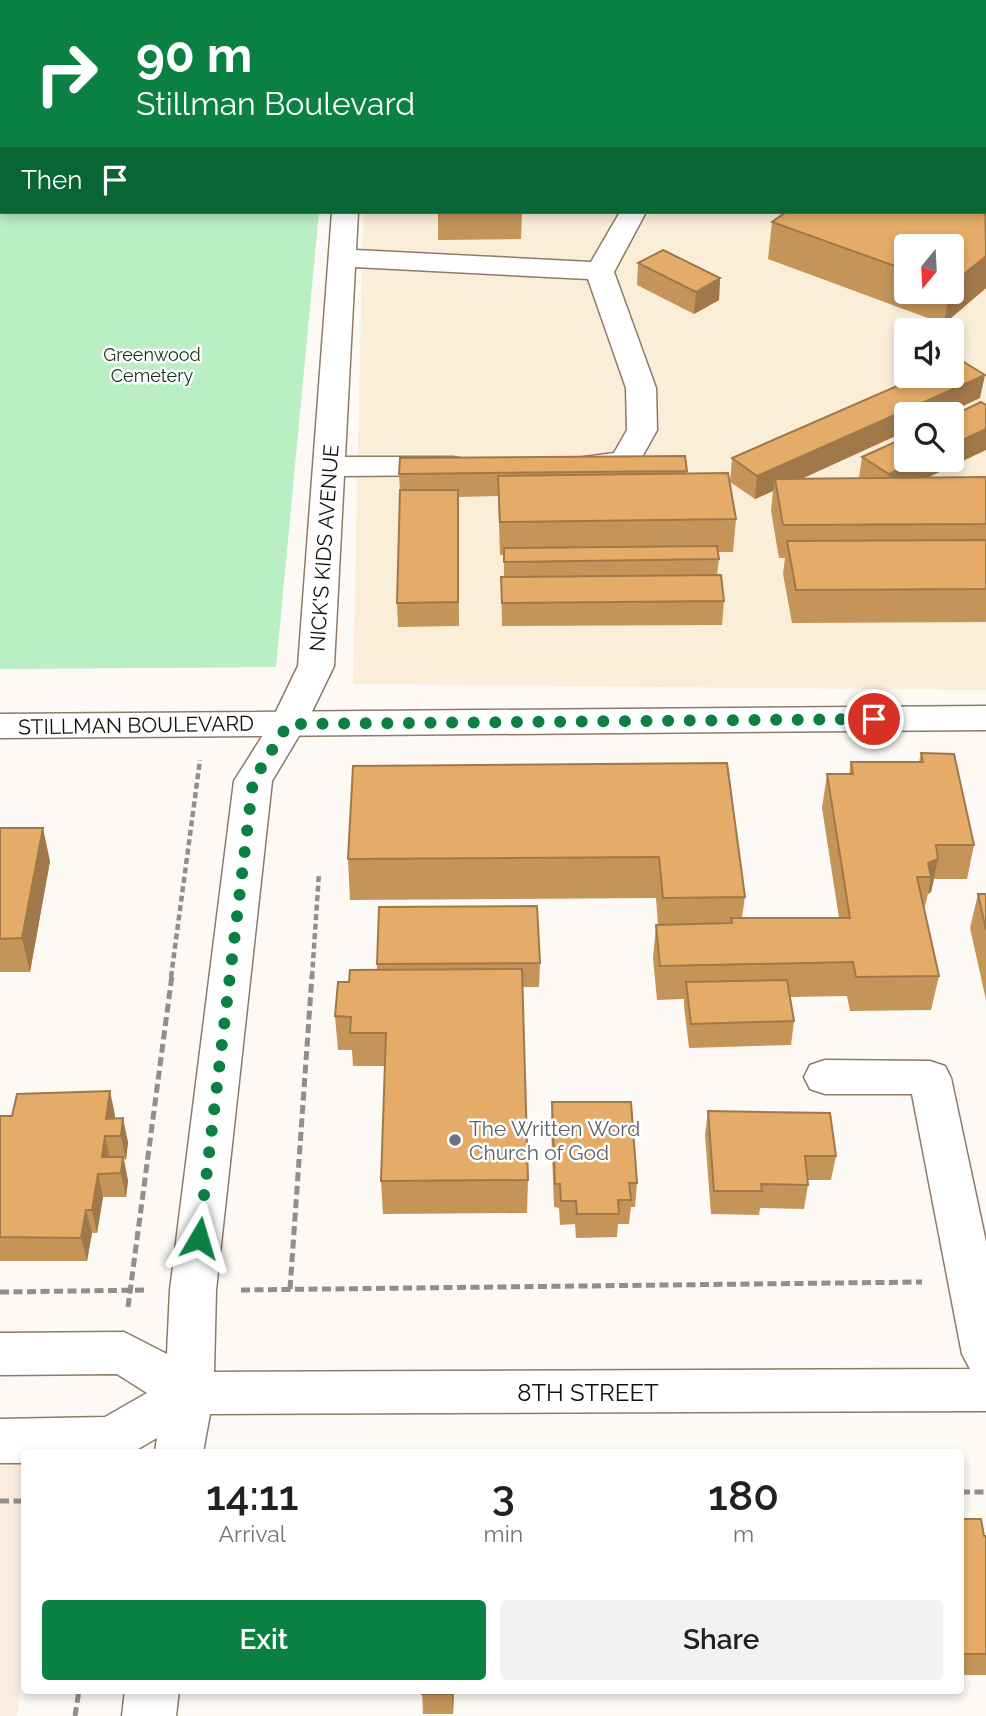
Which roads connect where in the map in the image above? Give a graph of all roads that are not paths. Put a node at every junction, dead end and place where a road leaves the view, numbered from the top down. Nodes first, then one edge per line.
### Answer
1 (345, 214) edge
2 (632, 214) edge
3 (343, 258) junction
4 (600, 272) junction
5 (478, 466) edge
6 (546, 466) edge
7 (330, 467) junction
8 (986, 718) edge
9 (288, 724) junction
10 (0, 726) edge
11 (825, 1077) dead end
12 (0, 1354) edge
13 (986, 1354) edge
14 (986, 1390) edge
15 (189, 1392) junction
16 (0, 1441) edge
17 (180, 1449) edge
18 (152, 1694) edge
19 (149, 1716) edge

1 - 3 street, NICK'S KIDS AVENUE
2 - 4 street
3 - 4 street
3 - 7 street, NICK'S KIDS AVENUE
4 - 6 street
5 - 7 street
7 - 9 street, NICK'S KIDS AVENUE
8 - 9 street, STILLMAN BOULEVARD
9 - 10 street, STILLMAN BOULEVARD
9 - 15 street, NICK'S KIDS AVENUE
11 - 13 street
12 - 15 street
14 - 15 street, 8TH STREET
15 - 16 street
15 - 17 street, NICK'S KIDS AVENUE
18 - 19 street

